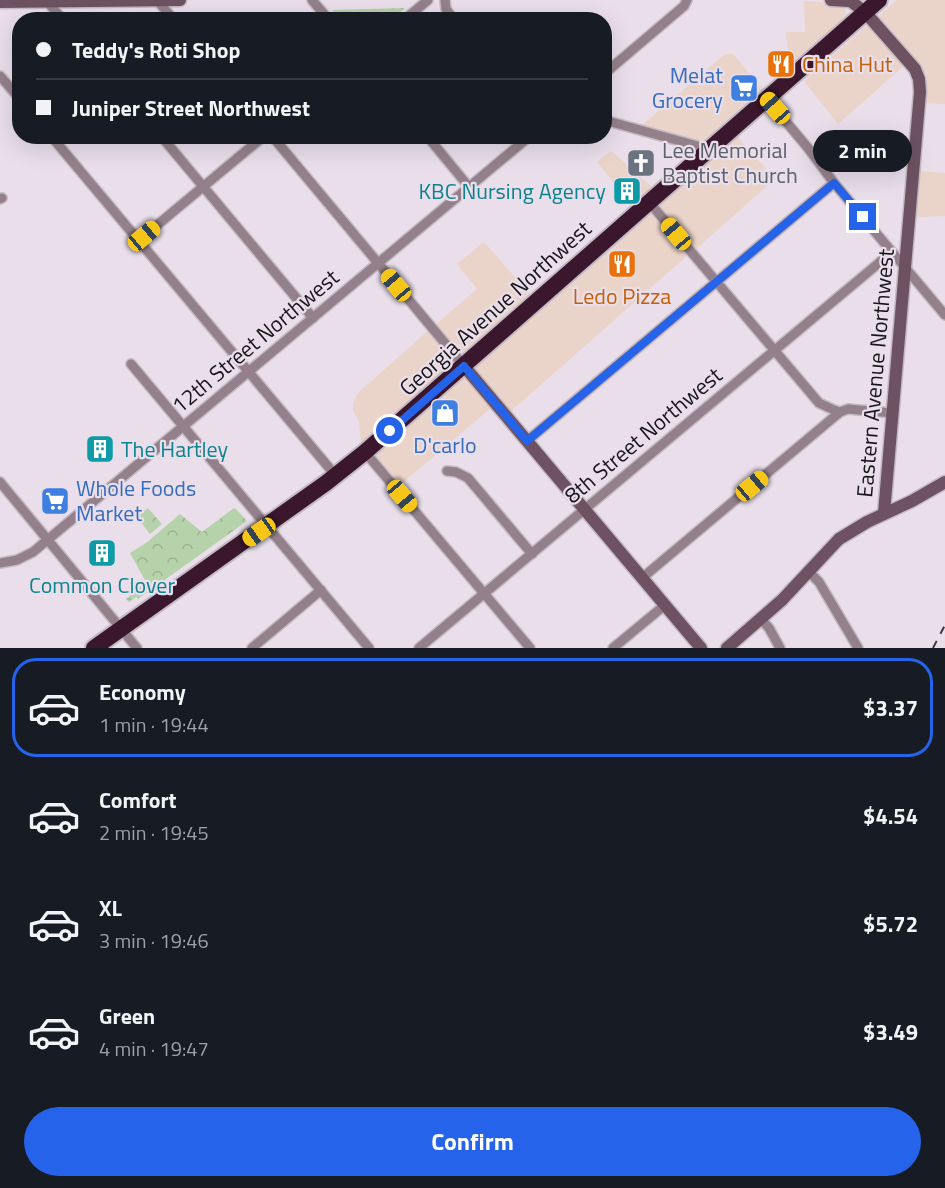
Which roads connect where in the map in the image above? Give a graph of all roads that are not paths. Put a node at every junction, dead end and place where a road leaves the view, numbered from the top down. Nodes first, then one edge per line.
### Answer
1 (157, 0) edge
2 (180, 0) edge
3 (312, 0) edge
4 (428, 0) edge
5 (687, 0) edge
6 (831, 0) edge
7 (849, 0) edge
8 (879, 0) edge
9 (47, 1) edge
10 (0, 2) edge
11 (862, 6) edge
12 (167, 12) edge
13 (322, 12) edge
14 (414, 12) edge
15 (612, 67) edge
16 (0, 76) edge
17 (9, 86) junction
18 (12, 90) edge
19 (0, 94) edge
20 (767, 99) junction
21 (612, 122) edge
22 (58, 144) edge
23 (168, 144) edge
24 (254, 144) edge
25 (279, 144) edge
26 (434, 144) edge
27 (520, 144) edge
28 (704, 154) junction
29 (834, 183) junction
30 (203, 187) junction
31 (469, 187) junction
32 (649, 202) junction
33 (138, 241) junction
34 (892, 252) junction
35 (378, 264) junction
36 (905, 268) junction
37 (717, 282) junction
38 (945, 315) edge
39 (313, 318) junction
40 (774, 351) junction
41 (131, 364) dead end
42 (464, 366) junction
43 (248, 373) junction
44 (840, 412) junction
45 (893, 413) junction
46 (183, 426) junction
47 (527, 441) junction
48 (365, 452) junction
49 (447, 471) dead end
50 (336, 476) junction
51 (0, 482) edge
52 (945, 482) edge
53 (585, 510) junction
54 (884, 513) junction
55 (267, 526) junction
56 (48, 539) junction
57 (531, 554) junction
58 (0, 563) edge
59 (808, 571) junction
60 (642, 578) junction
61 (321, 590) junction
62 (484, 594) junction
63 (665, 605) junction
64 (761, 619) junction
65 (121, 628) junction
66 (258, 646) edge
67 (94, 648) edge
68 (137, 648) edge
69 (369, 648) edge
70 (419, 648) edge
71 (530, 648) edge
72 (613, 648) edge
73 (701, 648) edge
74 (727, 648) edge
75 (780, 648) edge
76 (858, 648) edge

1 - 2 street
1 - 9 street
1 - 12 street
3 - 13 street
4 - 14 street
5 - 15 street
6 - 7 street
7 - 11 street
8 - 11 highway, Georgia Avenue Northwest
9 - 10 street
11 - 20 highway, Georgia Avenue Northwest
11 - 36 street, Eastern Avenue Northwest
16 - 17 street
17 - 18 street
17 - 19 street
20 - 28 highway, Georgia Avenue Northwest
20 - 29 street
21 - 28 street
22 - 33 street
23 - 30 street
24 - 30 street
25 - 35 street
26 - 31 street
27 - 31 street, 12th Street Northwest
28 - 32 highway, Georgia Avenue Northwest
29 - 34 street
29 - 37 street
30 - 33 street
30 - 39 street
31 - 35 street, 12th Street Northwest
32 - 37 street
32 - 42 highway, Georgia Avenue Northwest
33 - 43 street
34 - 36 street
34 - 40 street, 8th Street Northwest
35 - 39 street, 12th Street Northwest
35 - 42 street
36 - 38 street
36 - 45 street, Eastern Avenue Northwest
37 - 40 street
37 - 47 street
39 - 43 street, 12th Street Northwest
40 - 44 street
40 - 53 street, 8th Street Northwest
41 - 46 street
42 - 47 street
42 - 48 highway, Georgia Avenue Northwest
43 - 46 street, 12th Street Northwest
43 - 50 street
44 - 45 street
44 - 60 street
45 - 54 street, Eastern Avenue Northwest
46 - 55 street
46 - 56 street, 12th Street Northwest
47 - 53 street
48 - 50 highway, Georgia Avenue Northwest
48 - 62 street
49 - 57 street
50 - 55 highway, Georgia Avenue Northwest
51 - 56 street
52 - 54 street
53 - 57 street, 8th Street Northwest
53 - 60 street
54 - 59 street
55 - 61 street
55 - 65 highway, Georgia Avenue Northwest
56 - 58 street, 12th Street Northwest
56 - 65 street
57 - 62 street, 8th Street Northwest
59 - 64 street
59 - 76 street
60 - 63 street
61 - 66 street
61 - 69 street
62 - 70 street, 8th Street Northwest
62 - 71 street
63 - 72 street
63 - 73 street
64 - 74 street
64 - 75 street
65 - 67 highway, Georgia Avenue Northwest
65 - 68 street

